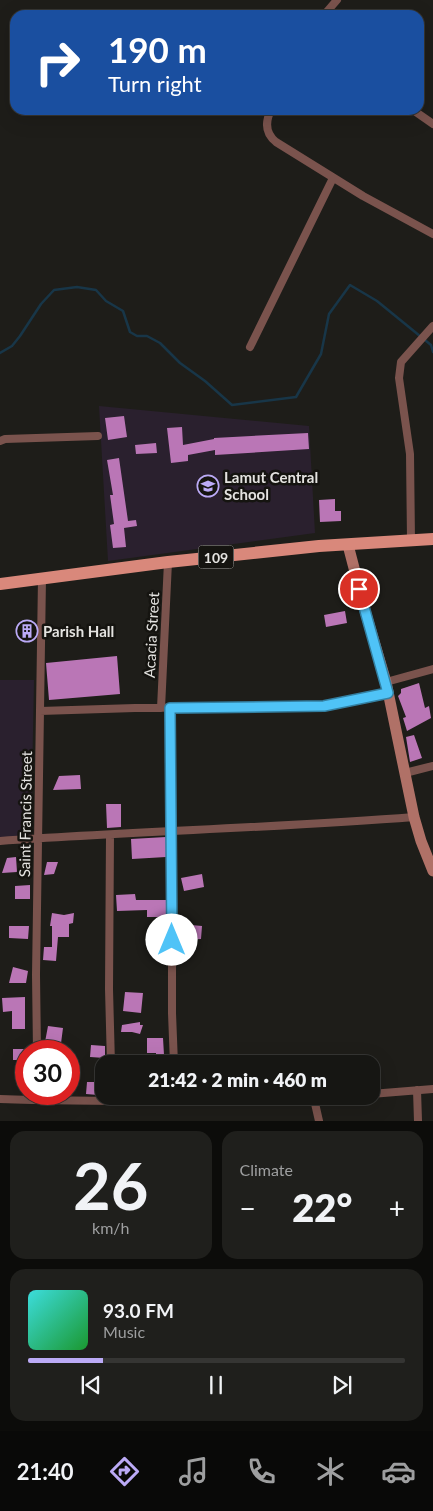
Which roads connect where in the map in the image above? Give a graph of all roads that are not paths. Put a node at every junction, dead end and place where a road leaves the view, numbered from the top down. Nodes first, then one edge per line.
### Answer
1 (337, 0) edge
2 (328, 10) edge
3 (268, 115) edge
4 (420, 115) edge
5 (433, 124) edge
6 (333, 178) junction
7 (433, 234) edge
8 (433, 326) edge
9 (250, 347) dead end
10 (98, 436) dead end
11 (0, 441) edge
12 (433, 539) edge
13 (411, 540) junction
14 (348, 545) junction
15 (168, 562) junction
16 (42, 578) junction
17 (0, 584) edge
18 (433, 669) edge
19 (387, 688) junction
20 (165, 708) junction
21 (40, 711) junction
22 (433, 766) edge
23 (405, 773) junction
24 (414, 817) junction
25 (172, 830) junction
26 (110, 835) junction
27 (38, 838) junction
28 (0, 841) edge
29 (432, 866) edge
30 (37, 1040) edge
31 (111, 1055) edge
32 (174, 1055) edge
33 (433, 1089) edge
34 (417, 1090) junction
35 (380, 1093) edge
36 (15, 1098) edge
37 (80, 1098) edge
38 (0, 1099) edge
39 (95, 1099) edge
40 (316, 1105) edge
41 (320, 1121) edge
42 (418, 1121) edge

1 - 2 street
3 - 6 street
4 - 5 street
6 - 7 street
6 - 9 street
8 - 13 street
10 - 11 street
12 - 13 main road, 109
13 - 14 main road, 109
14 - 15 main road, 109
14 - 19 street
15 - 16 main road, 109
15 - 20 street, Acacia Street
16 - 17 main road, 109
16 - 21 street, Saint Francis Street
18 - 19 street
19 - 20 street
19 - 23 street
20 - 21 street
20 - 25 street, Acacia Street
21 - 27 street, Saint Francis Street
22 - 23 street
23 - 24 street
24 - 25 street
24 - 29 street
25 - 26 street
25 - 32 street, Acacia Street
26 - 27 street
26 - 31 street
27 - 28 street
27 - 30 street, Saint Francis Street
33 - 34 street
34 - 35 street
34 - 42 street
36 - 38 street
37 - 39 street
40 - 41 street

